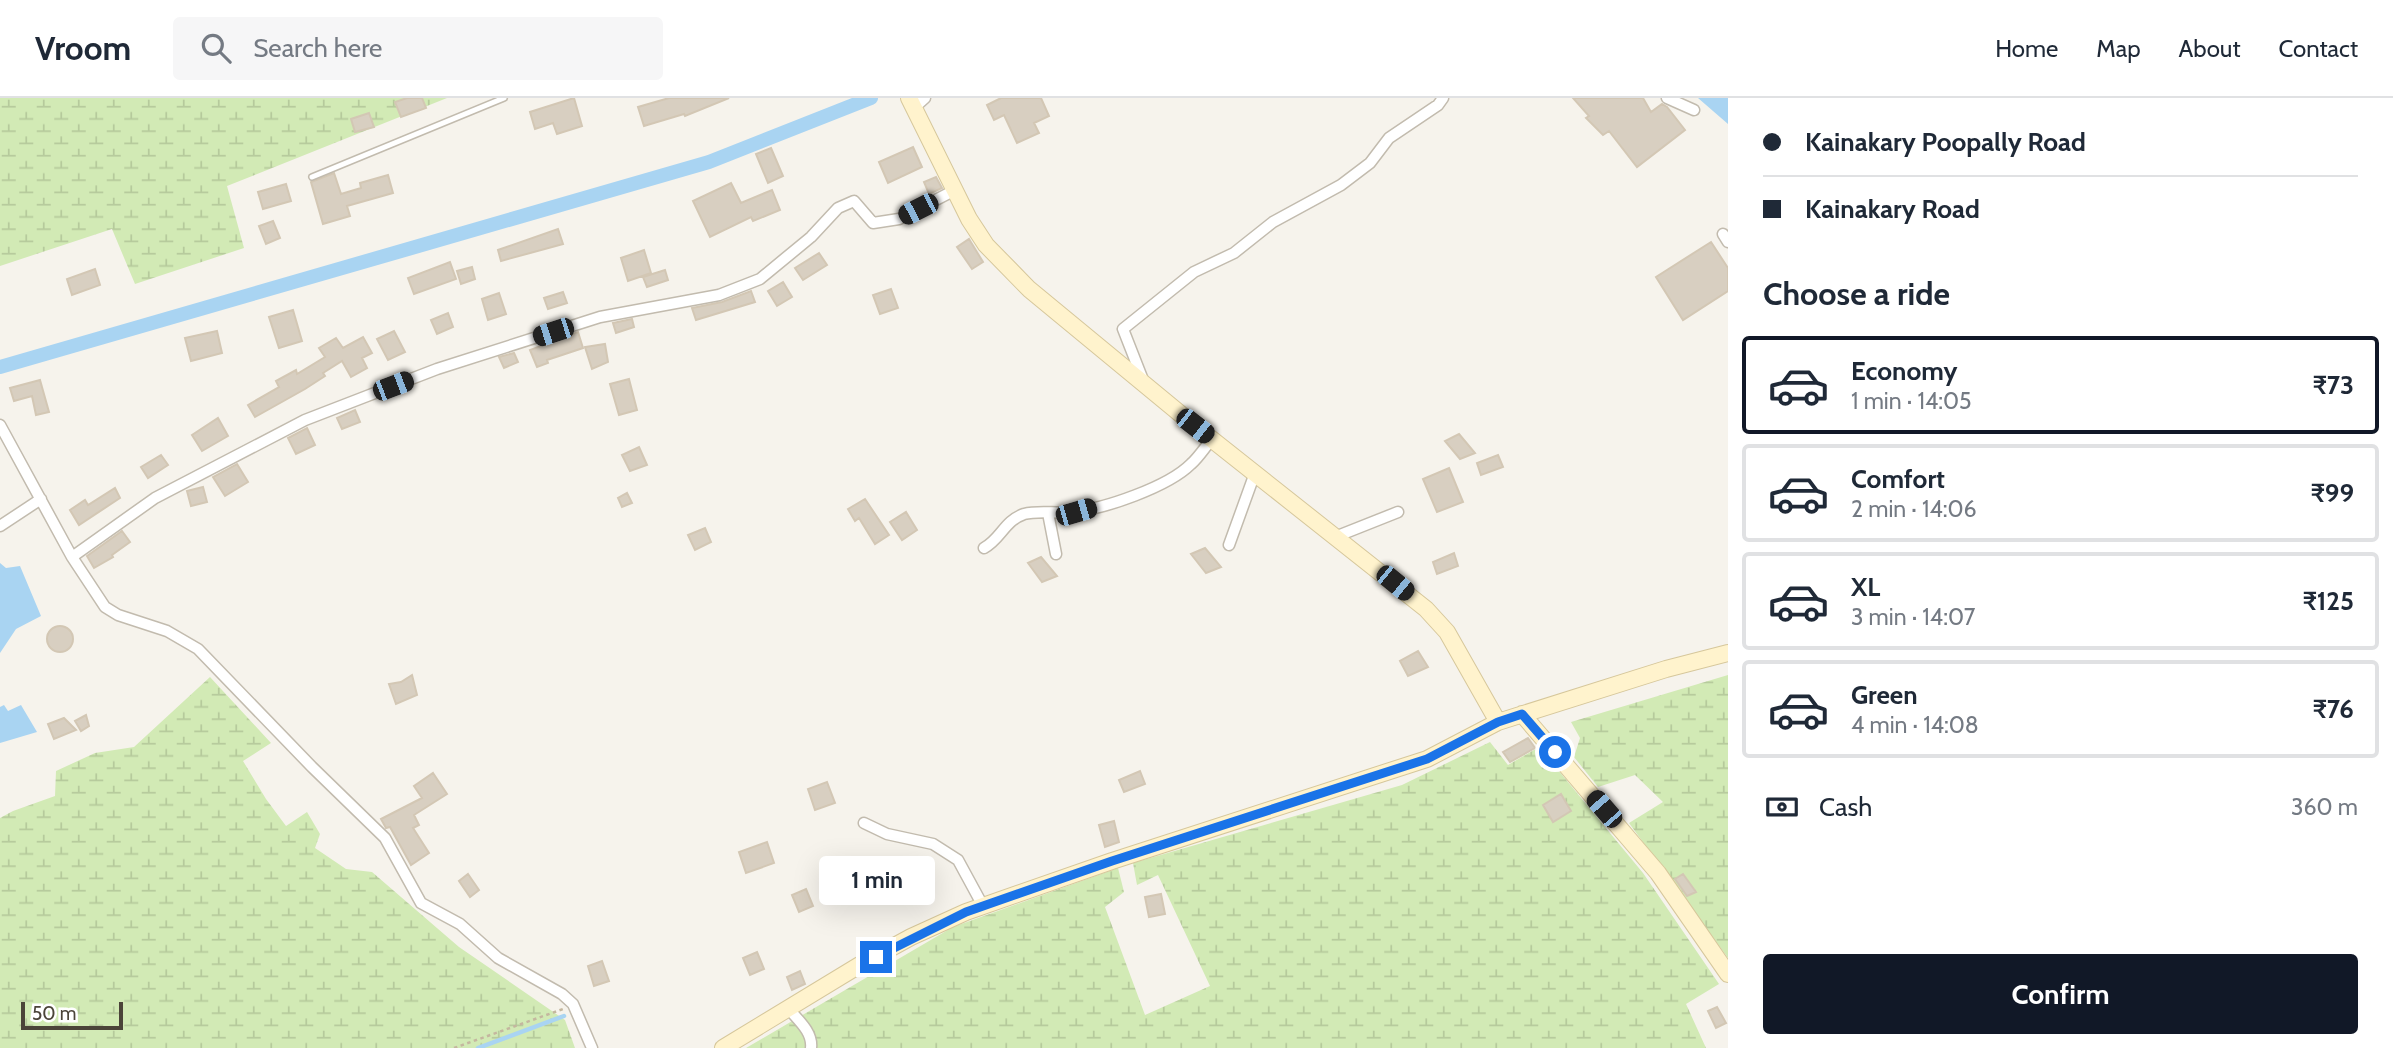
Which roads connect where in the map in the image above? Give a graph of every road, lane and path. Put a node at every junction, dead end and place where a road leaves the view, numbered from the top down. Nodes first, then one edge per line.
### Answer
1 (505, 98) edge
2 (1443, 98) edge
3 (1667, 98) edge
4 (916, 101) edge
5 (1694, 110) dead end
6 (312, 177) dead end
7 (955, 190) junction
8 (1144, 384) junction
9 (0, 425) edge
10 (1212, 439) junction
11 (1255, 473) junction
12 (41, 499) junction
13 (1398, 512) dead end
14 (1048, 513) junction
15 (0, 526) edge
16 (1335, 537) junction
17 (1229, 545) dead end
18 (984, 548) dead end
19 (1056, 554) dead end
20 (72, 557) junction
21 (1728, 653) edge
22 (1522, 714) junction
23 (1498, 722) junction
24 (864, 823) dead end
25 (983, 906) junction
26 (1728, 974) edge
27 (573, 1004) junction
28 (788, 1008) junction
29 (454, 1048) edge
30 (592, 1048) edge
31 (723, 1048) edge
32 (811, 1048) edge

1 - 6 lane
2 - 8 street
3 - 5 street
4 - 7 main road
7 - 8 main road
7 - 20 street
8 - 10 main road
9 - 12 street
10 - 11 main road
10 - 14 street
11 - 16 main road
11 - 17 street
12 - 15 street
12 - 20 street
13 - 16 street
14 - 18 street
14 - 19 street
16 - 23 main road
20 - 27 street
21 - 22 main road
22 - 23 main road
22 - 26 main road
23 - 25 main road
24 - 25 street
25 - 28 main road
27 - 29 path
27 - 30 street
28 - 31 main road
28 - 32 street

